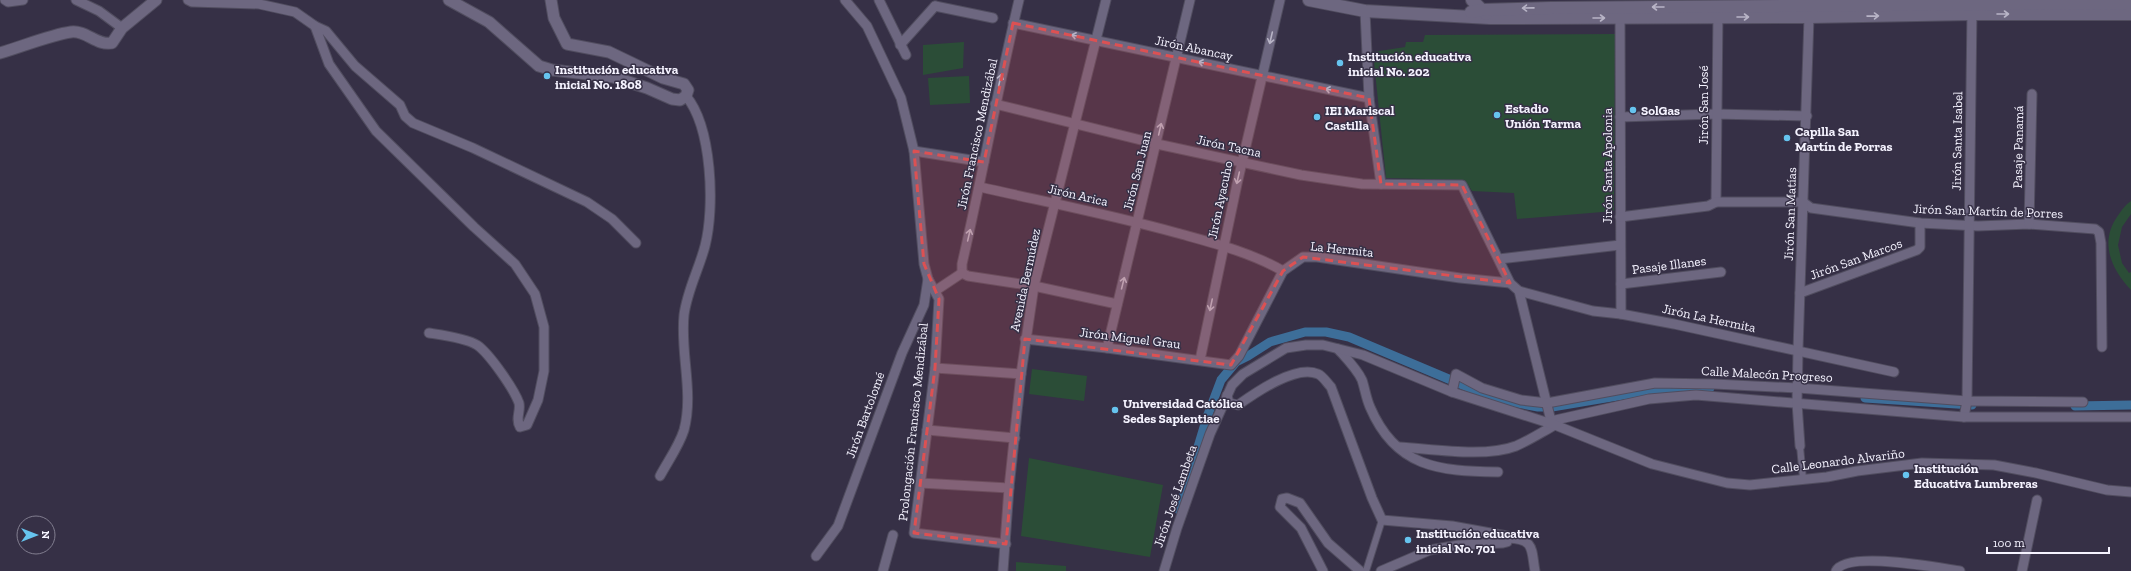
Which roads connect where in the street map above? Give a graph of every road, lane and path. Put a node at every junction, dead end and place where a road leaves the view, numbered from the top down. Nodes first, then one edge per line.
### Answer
1 (5, 0) edge
2 (23, 0) edge
3 (76, 0) edge
4 (156, 0) edge
5 (188, 0) edge
6 (449, 0) edge
7 (551, 0) edge
8 (845, 0) edge
9 (879, 0) edge
10 (1019, 0) edge
11 (1106, 0) edge
12 (1190, 0) edge
13 (1280, 0) edge
14 (1309, 0) edge
15 (1472, 0) edge
16 (2131, 2) edge
17 (932, 3) edge
18 (1972, 5) edge
19 (1700, 8) edge
20 (1365, 11) junction
21 (1718, 12) junction
22 (1579, 13) junction
23 (1486, 14) junction
24 (1802, 14) junction
25 (2131, 14) edge
26 (993, 18) dead end
27 (1620, 18) junction
28 (1013, 23) junction
29 (315, 26) junction
30 (122, 28) junction
31 (1095, 40) junction
32 (900, 45) junction
33 (0, 53) edge
34 (906, 54) dead end
35 (1176, 58) junction
36 (1262, 75) junction
37 (2032, 94) dead end
38 (686, 96) junction
39 (1370, 98) junction
40 (995, 104) junction
41 (1715, 114) junction
42 (1807, 116) junction
43 (1620, 118) junction
44 (1075, 124) junction
45 (1157, 144) junction
46 (914, 152) junction
47 (984, 162) junction
48 (1242, 162) junction
49 (1381, 184) junction
50 (980, 187) junction
51 (1716, 202) junction
52 (1803, 202) junction
53 (1055, 204) junction
54 (1620, 216) junction
55 (1138, 222) junction
56 (1920, 223) junction
57 (2029, 224) junction
58 (1969, 226) junction
59 (636, 243) dead end
60 (1620, 245) junction
61 (1224, 246) junction
62 (1499, 259) junction
63 (1282, 271) junction
64 (1721, 272) dead end
65 (962, 273) junction
66 (928, 279) junction
67 (1510, 282) junction
68 (1621, 284) junction
69 (1034, 286) junction
70 (935, 291) junction
71 (1519, 291) junction
72 (1800, 293) junction
73 (1117, 304) junction
74 (1620, 314) junction
75 (429, 333) dead end
76 (1025, 339) junction
77 (2102, 347) dead end
78 (1107, 348) junction
79 (1338, 348) junction
80 (1798, 350) junction
81 (1200, 360) junction
82 (1231, 365) joint
83 (935, 368) junction
84 (1894, 372) dead end
85 (1021, 374) junction
86 (1453, 390) junction
87 (1227, 395) junction
88 (1798, 395) junction
89 (2083, 402) dead end
90 (1966, 403) junction
91 (1550, 414) junction
92 (1965, 416) junction
93 (2131, 416) edge
94 (927, 430) junction
95 (1014, 438) junction
96 (1800, 446) joint
97 (1399, 447) junction
98 (1498, 472) dead end
99 (660, 476) dead end
100 (1803, 479) junction
101 (920, 484) junction
102 (1009, 488) junction
103 (2131, 492) edge
104 (2037, 500) dead end
105 (1382, 520) junction
106 (893, 535) dead end
107 (1508, 538) junction
108 (1006, 544) junction
109 (816, 556) dead end
110 (883, 571) edge
111 (1003, 571) edge
112 (1164, 571) edge
113 (1323, 571) edge
114 (1360, 571) edge
115 (1366, 571) edge
116 (1381, 571) edge
117 (1535, 571) edge
118 (1836, 571) edge
119 (1960, 571) edge
120 (2022, 571) edge

1 - 2 street
3 - 30 street
4 - 30 street
5 - 29 street
6 - 38 street
7 - 38 street
8 - 46 street, Jirón Bartolomé
9 - 32 street
10 - 28 street, Jirón Francisco Mendizábal
11 - 31 street, Avenida Bermúdez
12 - 35 street, Jirón San Juan
13 -> 36 street, Jirón Ayacuho
14 - 20 main road
15 - 23 main road
16 - 18 main road
17 - 26 street
17 - 32 street
18 - 24 main road
18 -> 25 main road
18 - 58 street, Jirón Santa Isabel
19 - 21 main road
19 -> 22 main road
19 - 27 main road
20 - 23 main road
20 - 39 street
21 - 24 main road
21 - 41 street, Jirón San José
22 - 23 main road
22 -> 27 main road
24 - 42 street, Jirón San Matías
27 - 43 street, Jirón Santa Apolonia
31 -> 28 street, Jirón Abancay
40 -> 28 street, Jirón Francisco Mendizábal
29 - 59 street
29 - 75 street
30 - 33 street
31 - 35 street, Jirón Abancay
31 - 44 street, Avenida Bermúdez
32 - 34 street
36 -> 35 street, Jirón Abancay
45 -> 35 street, Jirón San Juan
39 -> 36 street, Jirón Abancay
36 - 48 street, Jirón Ayacuho
37 - 57 street, Pasaje Panamá
38 - 99 street
39 - 49 street
40 - 44 street, Jirón Tacna
40 - 47 street, Jirón Francisco Mendizábal
41 - 42 street
41 - 43 street
41 - 51 street, Jirón San José
42 - 52 street, Jirón San Matías
43 - 54 street, Jirón Santa Apolonia
44 - 45 street, Jirón Tacna
44 - 53 street, Avenida Bermúdez
45 - 48 street, Jirón Tacna
45 - 55 street, Jirón San Juan
46 - 47 street
46 - 66 street, Jirón Bartolomé
47 - 50 street, Jirón Francisco Mendizábal
48 - 49 street, Jirón Tacna
48 -> 61 street, Jirón Ayacuho
49 - 62 street, Jirón Tacna
50 - 53 street, Jirón Arica
65 -> 50 street, Jirón Francisco Mendizábal
51 - 52 street, Jirón San Martín de Porres
51 - 54 street, Jirón San Martín de Porres
52 - 56 street, Jirón San Martín de Porres
52 - 72 street, Jirón San Matías
53 - 55 street, Jirón Arica
53 - 69 street, Avenida Bermúdez
54 - 60 street, Jirón Santa Apolonia
55 - 61 street, Jirón Arica
73 -> 55 street, Jirón San Juan
56 - 58 street, Jirón San Martín de Porres
56 - 72 street, Jirón San Marcos
57 - 58 street, Jirón San Martín de Porres
57 - 77 street, Jirón San Martín de Porres
58 - 90 street, Jirón Santa Isabel
60 - 62 street
60 - 68 street, Jirón Santa Apolonia
61 - 63 street, Jirón Arica
61 -> 81 street, Jirón Ayacuho
62 - 67 street
63 - 67 street, La Hermita
63 - 82 street, La Hermita
64 - 68 street, Pasaje Illanes
65 - 69 street
65 - 70 street
66 - 70 street, Jirón Bartolomé
66 - 109 street, Jirón Bartolomé
67 - 71 street
68 - 74 street, Jirón Santa Apolonia
69 - 73 street
69 - 76 street, Avenida Bermúdez
70 - 83 street, Prolongación Francisco Mendizábal
71 - 74 street, Jirón La Hermita
71 - 91 street
72 - 80 street, Jirón San Matías
73 - 78 street, Jirón San Juan
74 - 80 street, Jirón La Hermita
76 - 78 street, Jirón Miguel Grau
76 - 85 street, Avenida Bermúdez
78 - 81 street, Jirón Miguel Grau
79 - 86 street, Jirón José Lambeta
79 - 87 street, Jirón José Lambeta
79 - 97 street
80 - 84 street, Jirón La Hermita
80 - 88 street, Jirón San Matías
81 - 82 street, Jirón Miguel Grau
83 - 85 street
83 - 94 street, Prolongación Francisco Mendizábal
85 - 95 street, Avenida Bermúdez
86 - 91 street, Jirón José Lambeta
86 - 91 street, Calle Malecón Progreso
87 - 105 street
87 - 112 street, Jirón José Lambeta
88 - 90 street, Calle Malecón Progreso
88 - 91 street, Calle Malecón Progreso
88 - 91 street, Calle Malecón Progreso
88 - 92 street, Calle Malecón Progreso
88 - 96 street, Jirón San Matías
89 - 90 street, Calle Malecón Progreso
90 - 92 street, Jirón Santa Isabel
91 - 97 street
91 - 100 street, Calle Leonardo Alvariño
92 - 93 street, Calle Malecón Progreso
94 - 95 street
94 - 101 street, Prolongación Francisco Mendizábal
95 - 102 street, Avenida Bermúdez
96 - 100 street
97 - 98 street
100 - 103 street, Calle Leonardo Alvariño
101 - 102 street
101 - 108 street, Prolongación Francisco Mendizábal
102 - 108 street, Avenida Bermúdez
104 - 120 street
105 - 107 street
105 - 115 street
106 - 110 street
107 - 116 street
107 - 117 street
108 - 111 street, Avenida Bermúdez
113 - 114 street
118 - 119 street

